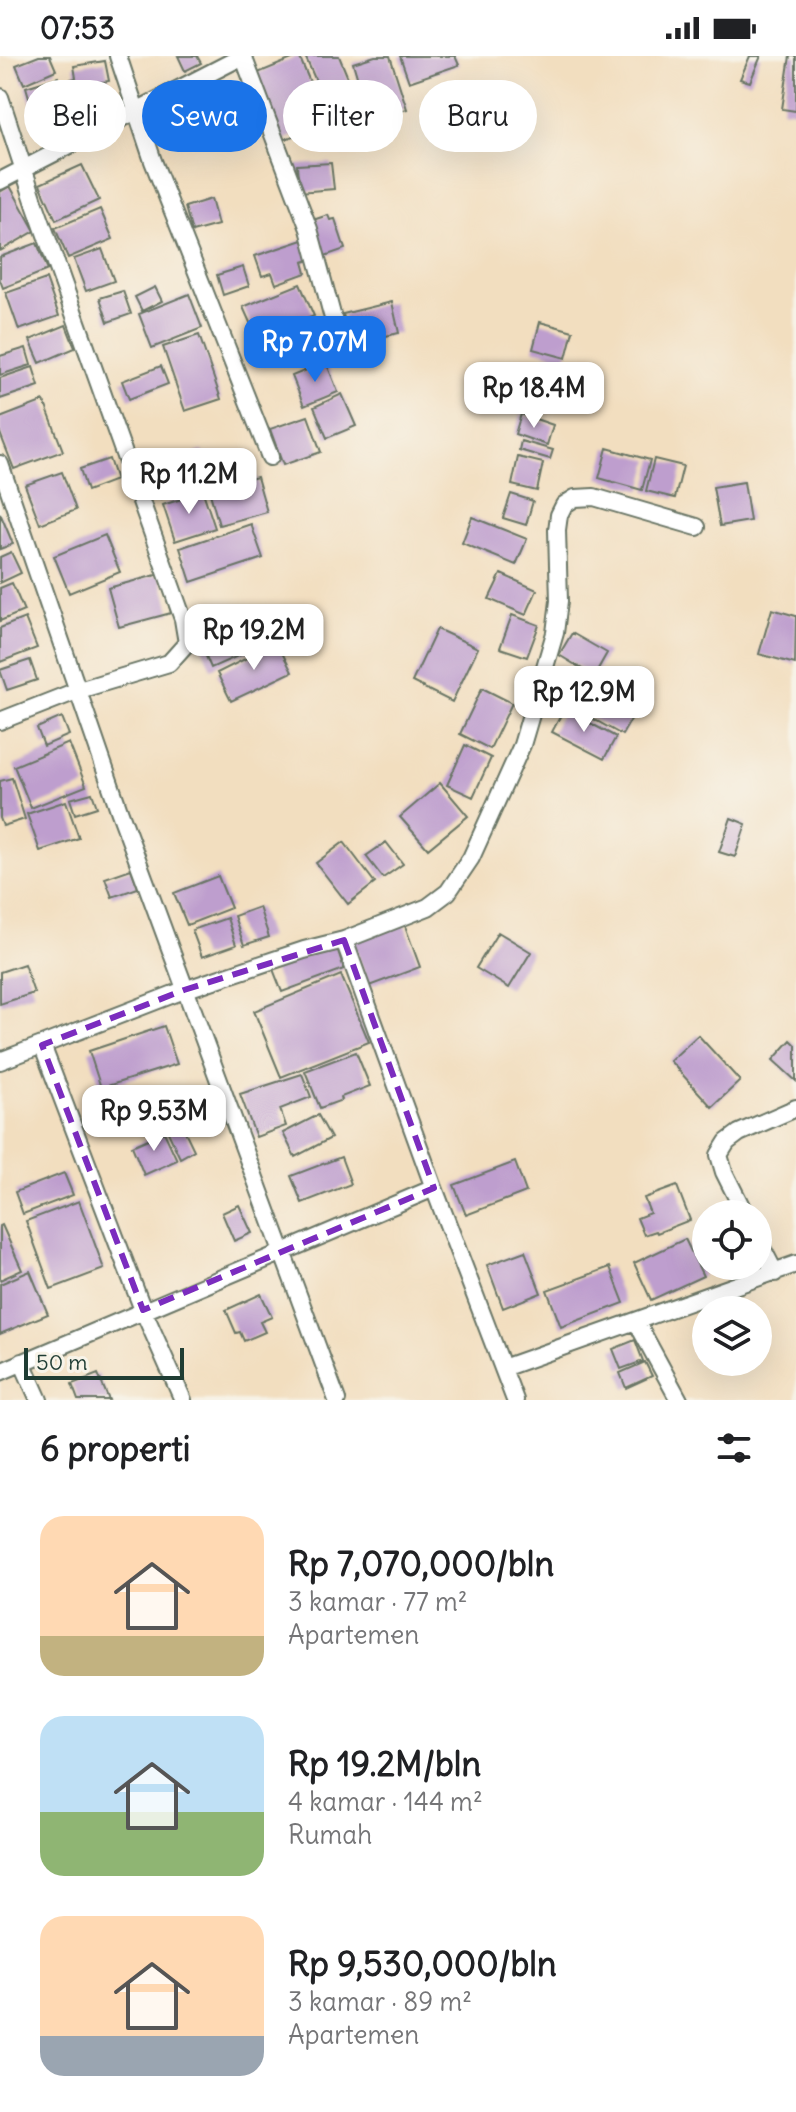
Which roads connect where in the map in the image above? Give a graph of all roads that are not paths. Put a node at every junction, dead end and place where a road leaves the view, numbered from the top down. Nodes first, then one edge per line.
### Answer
1 (118, 56) edge
2 (243, 56) edge
3 (0, 97) edge
4 (137, 110) junction
5 (24, 169) junction
6 (0, 181) edge
7 (341, 348) dead end
8 (270, 457) dead end
9 (0, 464) edge
10 (697, 527) dead end
11 (79, 690) junction
12 (0, 721) edge
13 (344, 940) junction
14 (184, 990) junction
15 (42, 1045) junction
16 (0, 1061) edge
17 (796, 1108) edge
18 (434, 1188) junction
19 (738, 1200) edge
20 (283, 1253) junction
21 (796, 1264) edge
22 (772, 1267) edge
23 (775, 1273) junction
24 (143, 1310) junction
25 (636, 1321) junction
26 (22, 1362) junction
27 (503, 1368) junction
28 (0, 1372) edge
29 (39, 1400) edge
30 (183, 1400) edge
31 (337, 1400) edge
32 (515, 1400) edge
33 (679, 1400) edge

1 - 4 street
2 - 4 street
2 - 7 street
3 - 5 street
4 - 5 street
4 - 8 street
5 - 6 street
5 - 11 street
9 - 11 street
10 - 13 street
11 - 12 street
11 - 14 street
13 - 14 street
13 - 18 street
14 - 15 street
14 - 20 street
15 - 16 street
15 - 24 street
17 - 19 street
18 - 20 street
18 - 27 street
20 - 24 street
20 - 31 street
21 - 23 street
22 - 23 street
23 - 25 street
24 - 26 street
24 - 30 street
25 - 27 street
25 - 33 street
26 - 28 street
26 - 29 street
27 - 32 street

